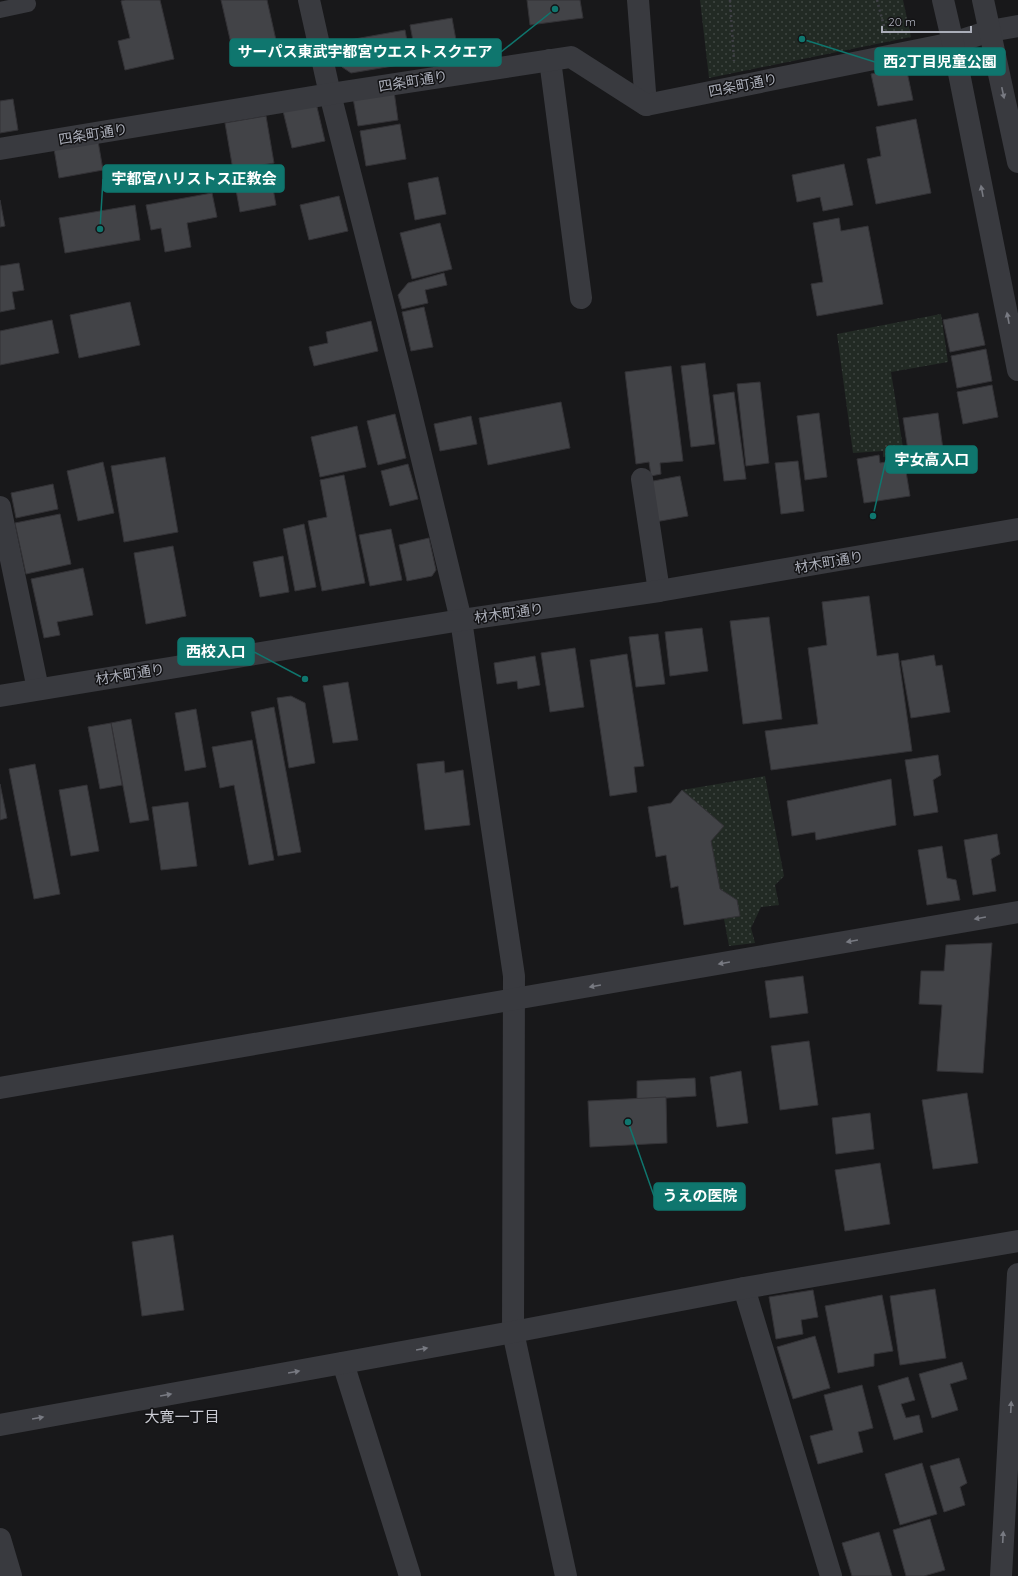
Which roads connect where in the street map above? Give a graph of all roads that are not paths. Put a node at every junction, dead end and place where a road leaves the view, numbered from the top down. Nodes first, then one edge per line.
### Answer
1 (309, 0) edge
2 (638, 0) edge
3 (943, 0) edge
4 (983, 0) edge
5 (28, 4) dead end
6 (0, 10) edge
7 (1018, 26) edge
8 (990, 31) junction
9 (953, 43) junction
10 (550, 60) junction
11 (330, 94) junction
12 (646, 105) junction
13 (0, 149) edge
14 (1018, 162) edge
15 (581, 298) dead end
16 (1018, 370) edge
17 (642, 479) dead end
18 (0, 507) edge
19 (1018, 529) edge
20 (659, 591) junction
21 (461, 620) junction
22 (38, 690) junction
23 (0, 696) edge
24 (1018, 912) edge
25 (513, 1000) junction
26 (0, 1088) edge
27 (1018, 1241) edge
28 (1018, 1274) edge
29 (744, 1288) junction
30 (512, 1332) junction
31 (343, 1363) junction
32 (0, 1425) edge
33 (0, 1539) edge
34 (11, 1576) edge
35 (410, 1576) edge
36 (566, 1576) edge
37 (831, 1576) edge
38 (1001, 1576) edge

1 - 11 street
2 - 12 street
3 - 9 street
4 - 8 street
5 - 6 lane
7 - 8 street, 四条町通り
8 - 9 street, 四条町通り
8 -> 14 street
9 - 12 street, 四条町通り
16 -> 9 street
10 - 11 street, 四条町通り
10 - 12 street, 四条町通り
10 - 15 street
11 - 13 street, 四条町通り
11 - 21 street
17 - 20 street
18 - 22 street
19 - 20 street, 材木町通り
20 - 21 street, 材木町通り
21 - 22 street, 材木町通り
21 - 25 street
22 - 23 street, 材木町通り
24 -> 25 street
25 - 26 street
25 - 30 street
27 - 29 street
38 -> 28 street
29 - 30 street
29 - 37 street
31 -> 30 street
30 - 36 street
32 -> 31 street
31 - 35 street
33 - 34 street

